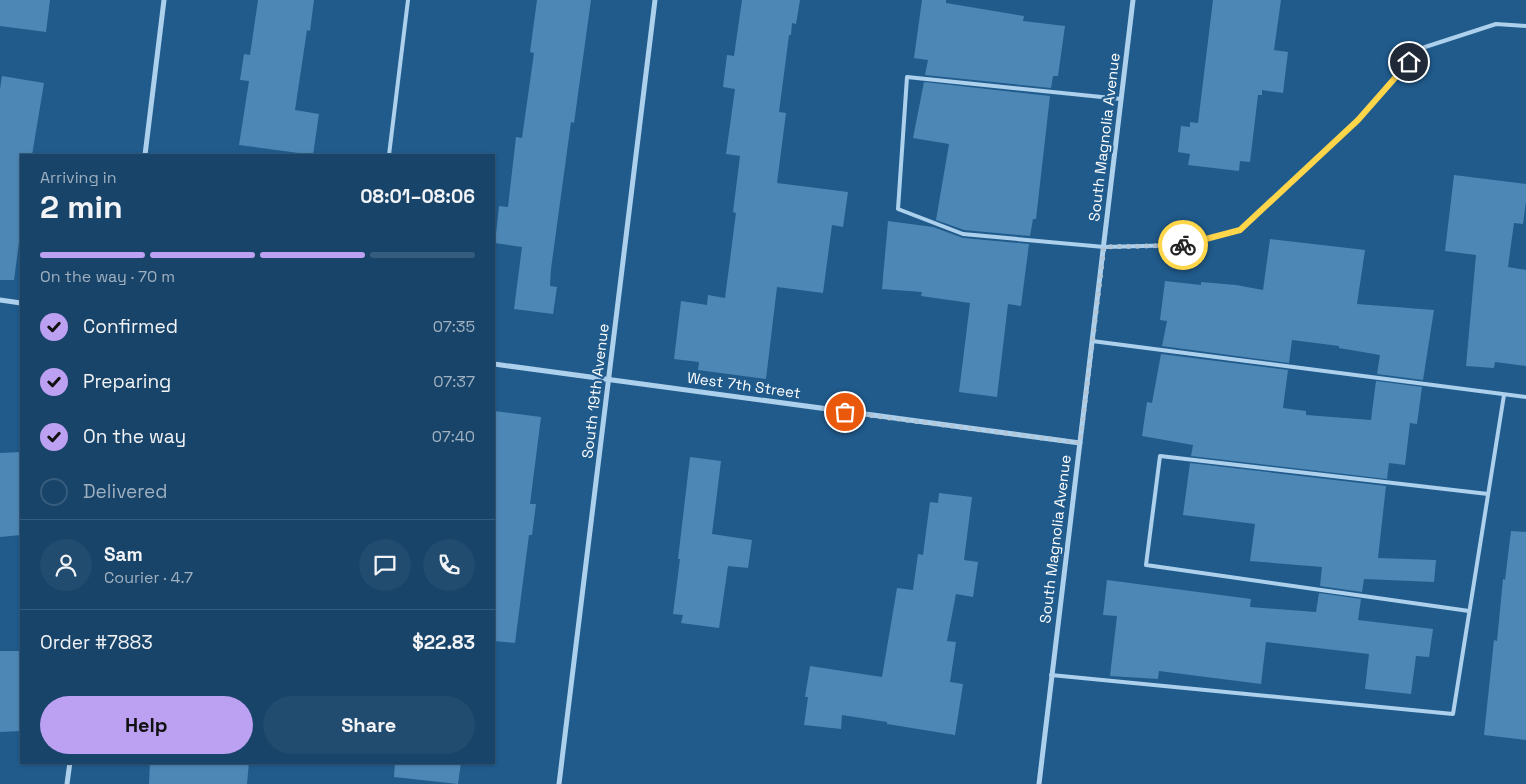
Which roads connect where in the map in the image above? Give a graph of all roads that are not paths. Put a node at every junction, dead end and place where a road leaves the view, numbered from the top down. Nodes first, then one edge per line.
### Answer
1 (164, 0) edge
2 (408, 0) edge
3 (655, 0) edge
4 (1132, 0) edge
5 (1526, 26) edge
6 (1121, 99) junction
7 (145, 154) edge
8 (389, 154) edge
9 (1104, 247) junction
10 (0, 300) edge
11 (20, 303) edge
12 (1092, 341) junction
13 (495, 364) edge
14 (610, 380) junction
15 (1504, 395) junction
16 (1526, 398) edge
17 (1080, 443) junction
18 (1488, 494) junction
19 (1469, 611) junction
20 (1051, 675) junction
21 (70, 764) edge
22 (67, 784) edge
23 (559, 784) edge
24 (1039, 784) edge

1 - 7 street
2 - 8 lane
3 - 14 street, South 19th Avenue
4 - 6 street, South Magnolia Avenue
5 - 9 lane
6 - 9 street, South Magnolia Avenue
6 - 9 lane
9 - 12 street, South Magnolia Avenue
10 - 11 street
12 - 15 lane
12 - 17 street, South Magnolia Avenue
13 - 14 street, West 7th Street
14 - 17 street, West 7th Street
14 - 23 street, South 19th Avenue
15 - 16 lane
15 - 18 lane
17 - 20 street, South Magnolia Avenue
18 - 19 lane
18 - 19 lane
19 - 20 lane
20 - 24 street, South Magnolia Avenue
21 - 22 street

